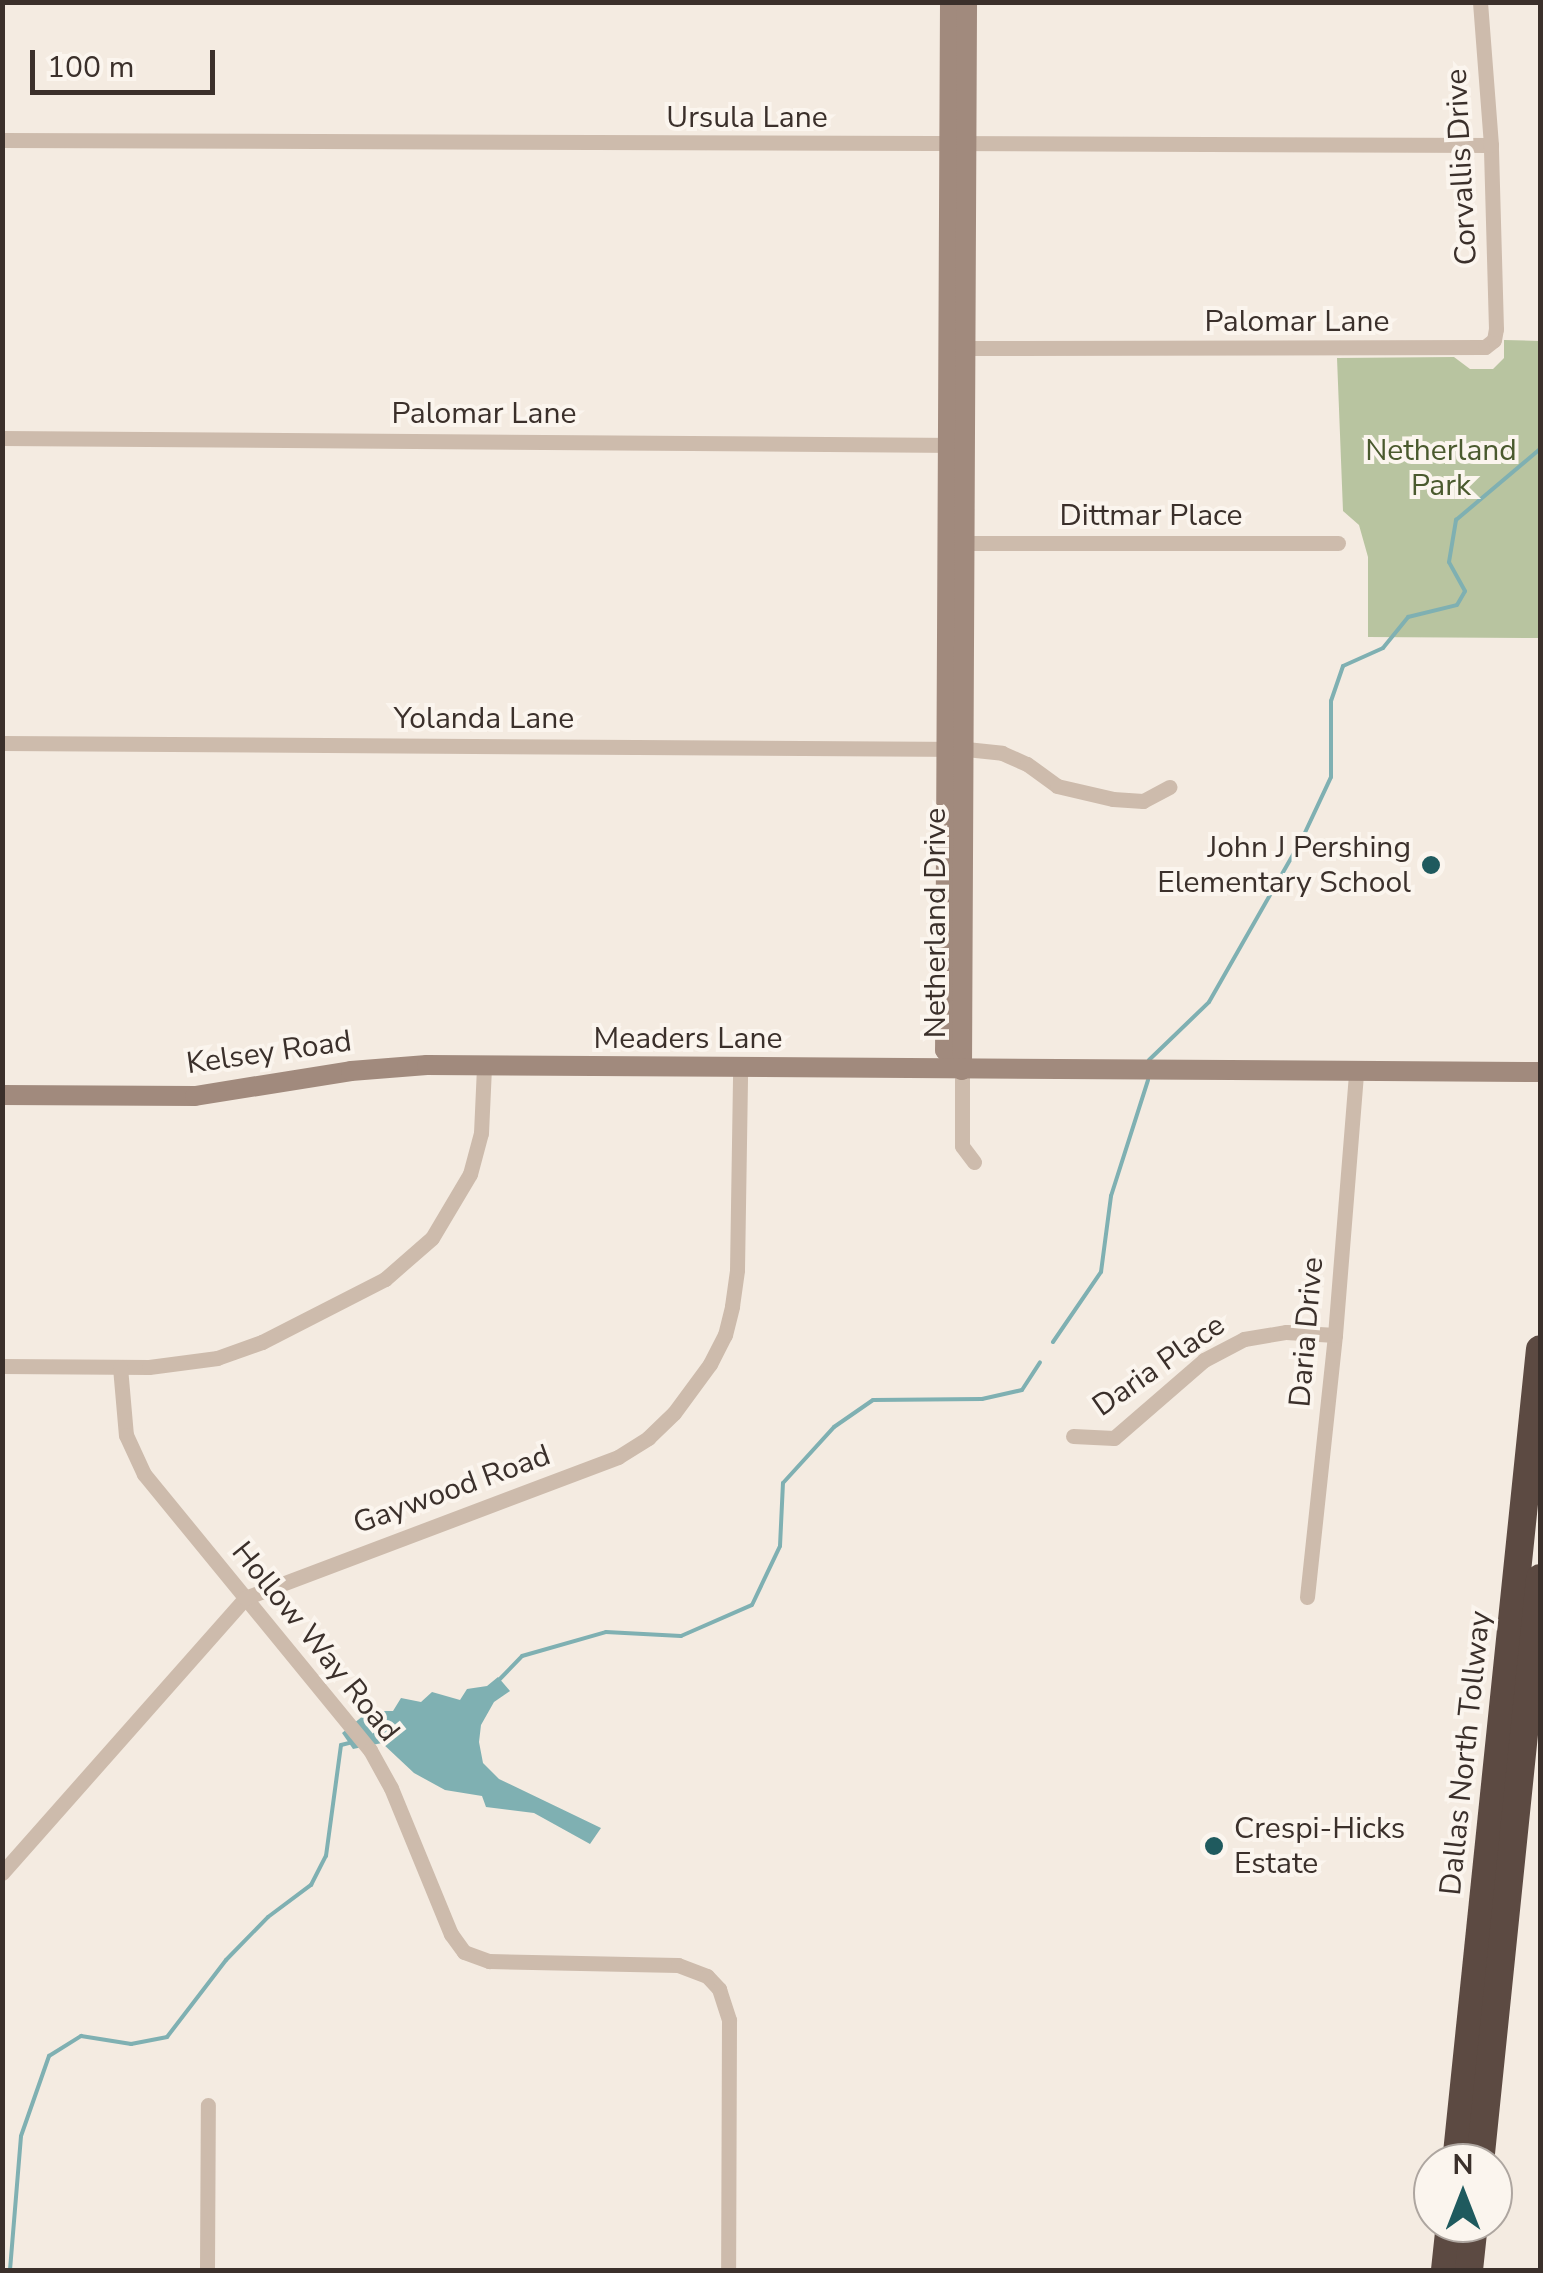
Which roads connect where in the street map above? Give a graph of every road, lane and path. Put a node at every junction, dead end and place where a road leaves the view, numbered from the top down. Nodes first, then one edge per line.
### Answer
1 (950, 2) edge
2 (967, 2) edge
3 (1480, 2) edge
4 (2, 140) edge
5 (1491, 145) junction
6 (958, 146) junction
7 (957, 296) junction
8 (1496, 330) joint
9 (966, 348) junction
10 (2, 438) edge
11 (956, 444) junction
12 (964, 543) junction
13 (1338, 544) dead end
14 (2, 743) edge
15 (956, 749) junction
16 (1168, 786) dead end
17 (484, 1066) junction
18 (740, 1069) junction
19 (962, 1070) junction
20 (1356, 1072) junction
21 (1540, 1072) edge
22 (2, 1095) edge
23 (974, 1162) dead end
24 (1335, 1335) junction
25 (1540, 1349) edge
26 (2, 1366) edge
27 (120, 1367) junction
28 (1073, 1436) dead end
29 (1540, 1578) edge
30 (1307, 1597) dead end
31 (245, 1598) junction
32 (2, 1873) edge
33 (208, 2106) dead end
34 (1458, 2143) edge
35 (1482, 2143) edge
36 (1448, 2243) edge
37 (1472, 2243) edge
38 (207, 2270) edge
39 (728, 2270) edge
40 (1446, 2270) edge
41 (1469, 2270) edge

1 - 6 street, Netherland Drive
2 - 6 street, Netherland Drive
3 - 5 street, Corvallis Drive
4 - 6 street, Ursula Lane
5 - 6 street, Ursula Lane
5 - 8 street, Corvallis Drive
6 - 7 street, Netherland Drive
7 - 9 street, Netherland Drive
7 - 11 street, Netherland Drive
8 - 9 street, Palomar Lane
9 - 11 street, Netherland Drive
10 - 11 street, Palomar Lane
11 - 12 street, Netherland Drive
11 - 15 street, Netherland Drive
12 - 13 street, Dittmar Place
12 - 15 street, Netherland Drive
14 - 15 street, Yolanda Lane
15 - 16 street, Yolanda Lane
15 - 19 street, Netherland Drive
17 - 18 street, Meaders Lane
17 - 22 street, Kelsey Road
17 - 27 street
18 - 19 street, Meaders Lane
18 - 31 street, Gaywood Road
19 - 20 street, Meaders Lane
19 - 23 street
20 - 21 street, Meaders Lane
20 - 24 street, Daria Drive
24 - 28 street, Daria Place
24 - 30 street, Daria Drive
25 - 34 highway, Dallas North Tollway
26 - 27 street
27 - 31 street, Hollow Way Road
29 - 35 highway, Dallas North Tollway
31 - 32 street, Gaywood Road
31 - 39 street, Hollow Way Road
33 - 38 street
36 - 40 highway
37 - 41 highway

